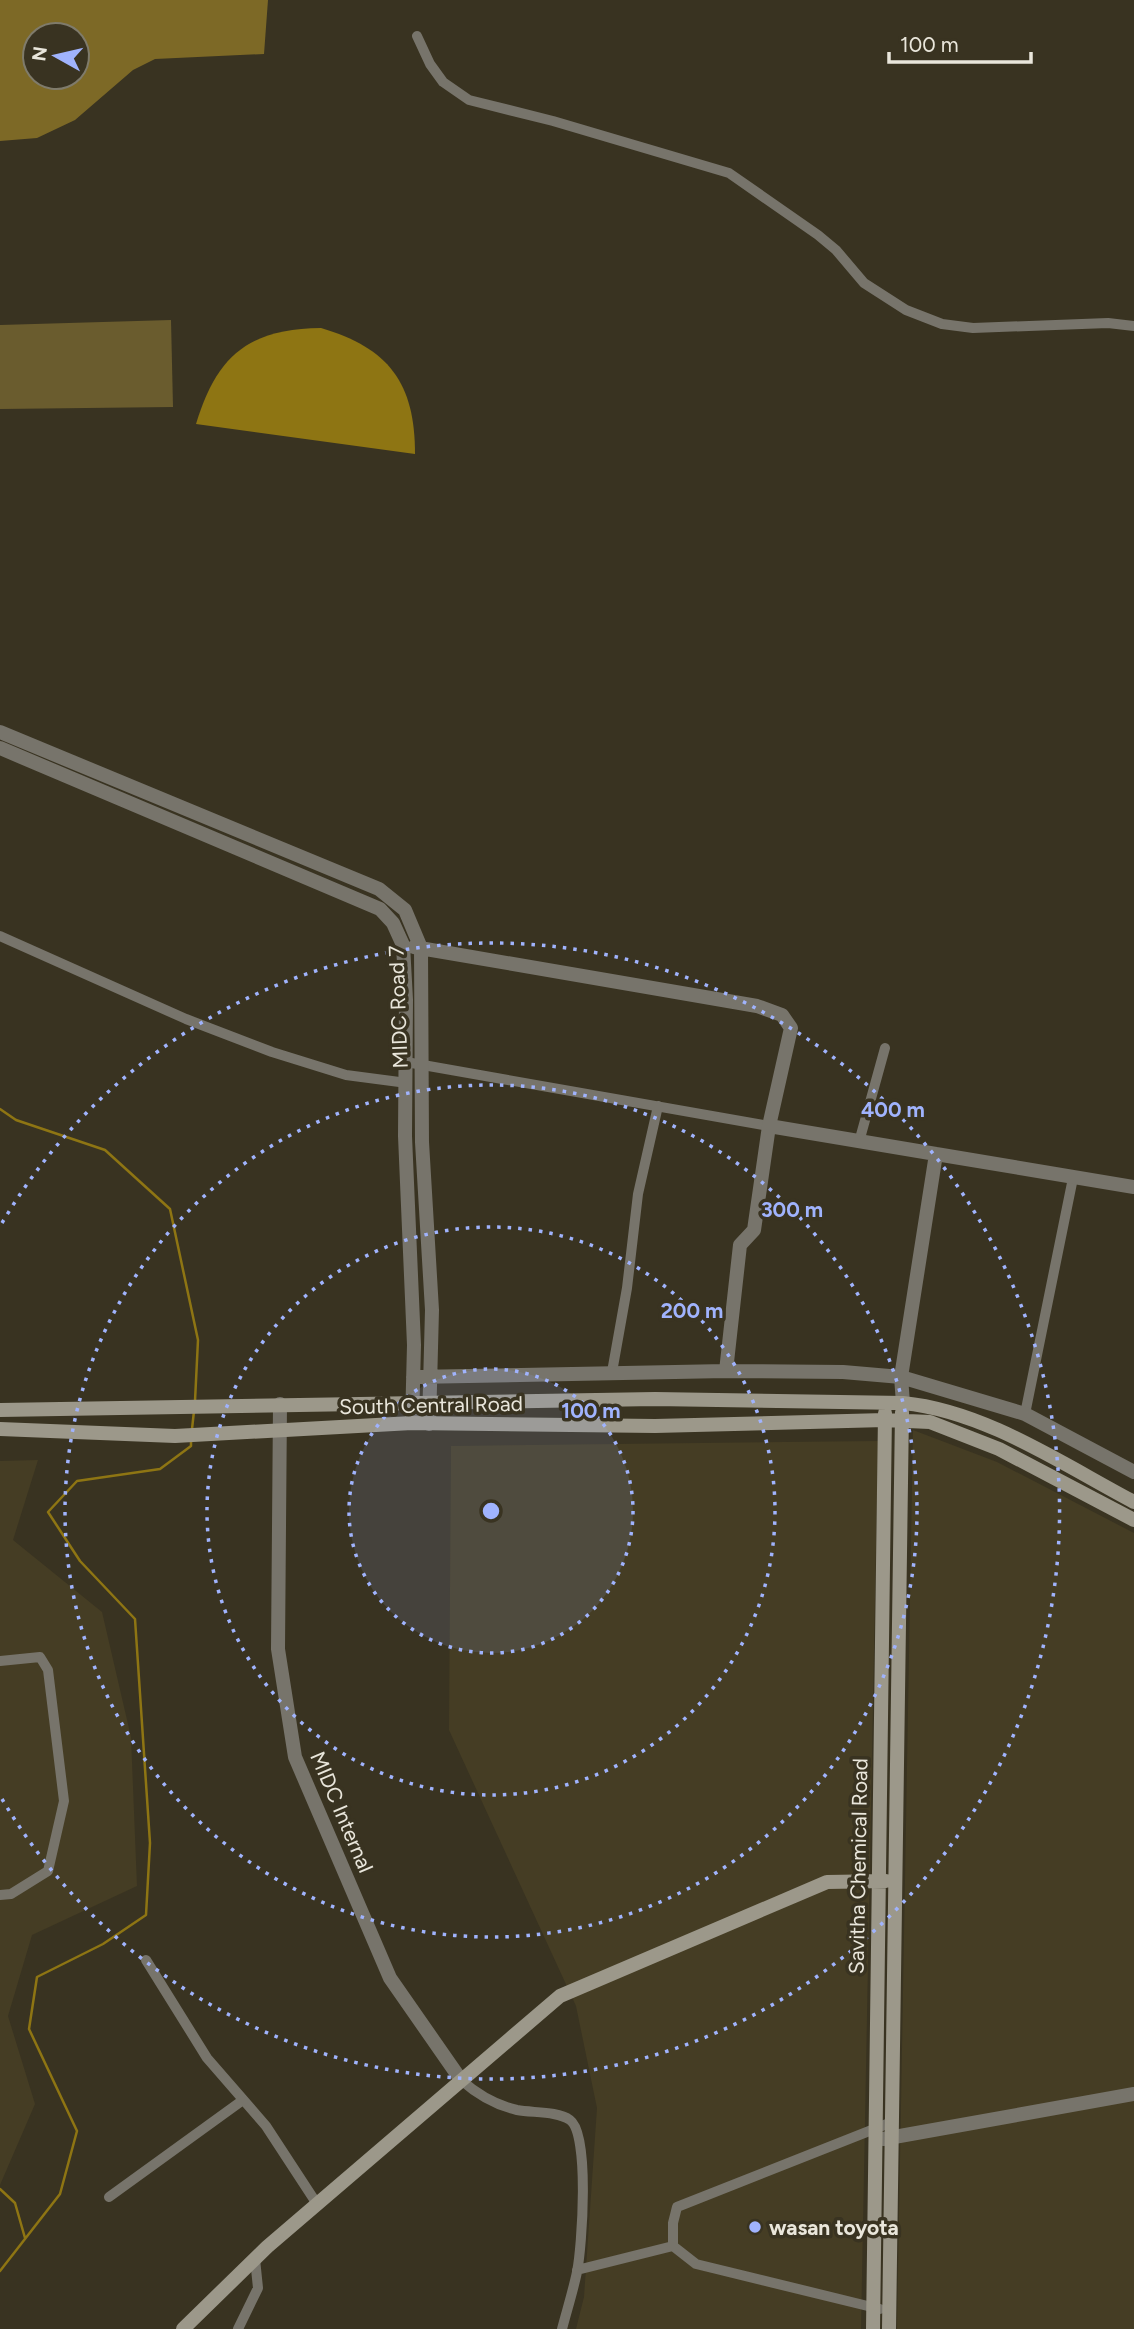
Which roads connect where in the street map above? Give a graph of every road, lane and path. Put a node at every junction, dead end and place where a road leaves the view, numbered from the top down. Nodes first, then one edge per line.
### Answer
1 (417, 36) dead end
2 (1134, 326) edge
3 (0, 732) edge
4 (0, 748) edge
5 (30, 753) junction
6 (319, 865) junction
7 (312, 879) junction
8 (0, 936) edge
9 (402, 945) junction
10 (421, 948) junction
11 (885, 1048) dead end
12 (406, 1062) junction
13 (421, 1065) junction
14 (407, 1083) junction
15 (658, 1106) junction
16 (769, 1126) junction
17 (859, 1142) junction
18 (936, 1154) junction
19 (1073, 1178) junction
20 (1134, 1187) edge
21 (612, 1371) junction
22 (726, 1371) junction
23 (431, 1376) junction
24 (413, 1377) junction
25 (901, 1377) junction
26 (886, 1403) junction
27 (902, 1403) junction
28 (280, 1404) junction
29 (412, 1405) junction
30 (430, 1405) junction
31 (0, 1410) edge
32 (1025, 1414) junction
33 (885, 1420) junction
34 (902, 1420) junction
35 (412, 1423) junction
36 (429, 1424) junction
37 (0, 1429) edge
38 (280, 1430) junction
39 (1134, 1472) edge
40 (1134, 1502) edge
41 (1134, 1520) edge
42 (0, 1661) edge
43 (879, 1881) junction
44 (896, 1881) junction
45 (0, 1895) edge
46 (146, 1960) dead end
47 (461, 2080) junction
48 (1134, 2094) edge
49 (243, 2100) junction
50 (892, 2129) junction
51 (875, 2135) junction
52 (109, 2197) dead end
53 (317, 2204) junction
54 (673, 2246) junction
55 (255, 2259) junction
56 (577, 2270) junction
57 (873, 2308) junction
58 (889, 2311) junction
59 (183, 2329) edge
60 (238, 2329) edge
61 (562, 2329) edge
62 (873, 2329) edge
63 (889, 2329) edge

1 - 2 street
3 - 5 street, MIDC Road 7
4 - 5 street, MIDC Road 7
5 - 6 street, MIDC Road 7
5 - 7 street, MIDC Road 7
6 - 7 street
6 - 10 street, MIDC Road 7
7 - 9 street, MIDC Road 7
8 - 14 street
9 - 10 street
9 - 12 street, MIDC Road 7
10 - 13 street, MIDC Road 7
10 - 16 street
11 - 17 street
12 - 13 street
12 - 14 street, MIDC Road 7
13 - 15 street
13 - 23 street, MIDC Road 7
14 - 24 street, MIDC Road 7
15 - 16 street
15 - 21 street
16 - 17 street
16 - 22 street
17 - 18 street
18 - 19 street
18 - 25 street
19 - 20 street
19 - 32 street
21 - 22 street
21 - 23 street
22 - 25 street
23 - 24 street
23 - 30 street, MIDC Road 7
24 - 29 street, MIDC Road 7
25 - 27 street
25 - 32 street
26 - 27 main road, South Central Road
26 - 30 main road, South Central Road
26 - 33 main road, Savitha Chemical Road
27 - 34 main road, Savitha Chemical Road
27 - 40 main road, South Central Road
28 - 29 main road, South Central Road
28 - 31 main road, South Central Road
28 - 38 street, MIDC Internal
29 - 30 main road, South Central Road
29 - 35 street, MIDC Road 7
30 - 36 street, MIDC Road 7
32 - 39 street
33 - 34 main road, South Central Road
33 - 36 main road, South Central Road
33 - 43 main road, Savitha Chemical Road
34 - 41 main road, South Central Road
34 - 44 main road, Savitha Chemical Road
35 - 36 main road, South Central Road
35 - 38 main road, South Central Road
37 - 38 main road, South Central Road
38 - 47 street, MIDC Internal
42 - 45 street
43 - 44 main road
43 - 47 main road
43 - 51 main road, Savitha Chemical Road
44 - 50 main road, Savitha Chemical Road
46 - 49 street
47 - 53 main road
47 - 56 street
48 - 50 street
49 - 52 street
49 - 53 street
50 - 51 street
50 - 58 main road, Savitha Chemical Road
51 - 54 street
51 - 57 main road, Savitha Chemical Road
53 - 55 main road
54 - 56 street
54 - 57 street
55 - 59 main road
55 - 60 street
56 - 61 street
57 - 58 street
57 - 62 main road, Savitha Chemical Road
58 - 63 main road, Savitha Chemical Road

